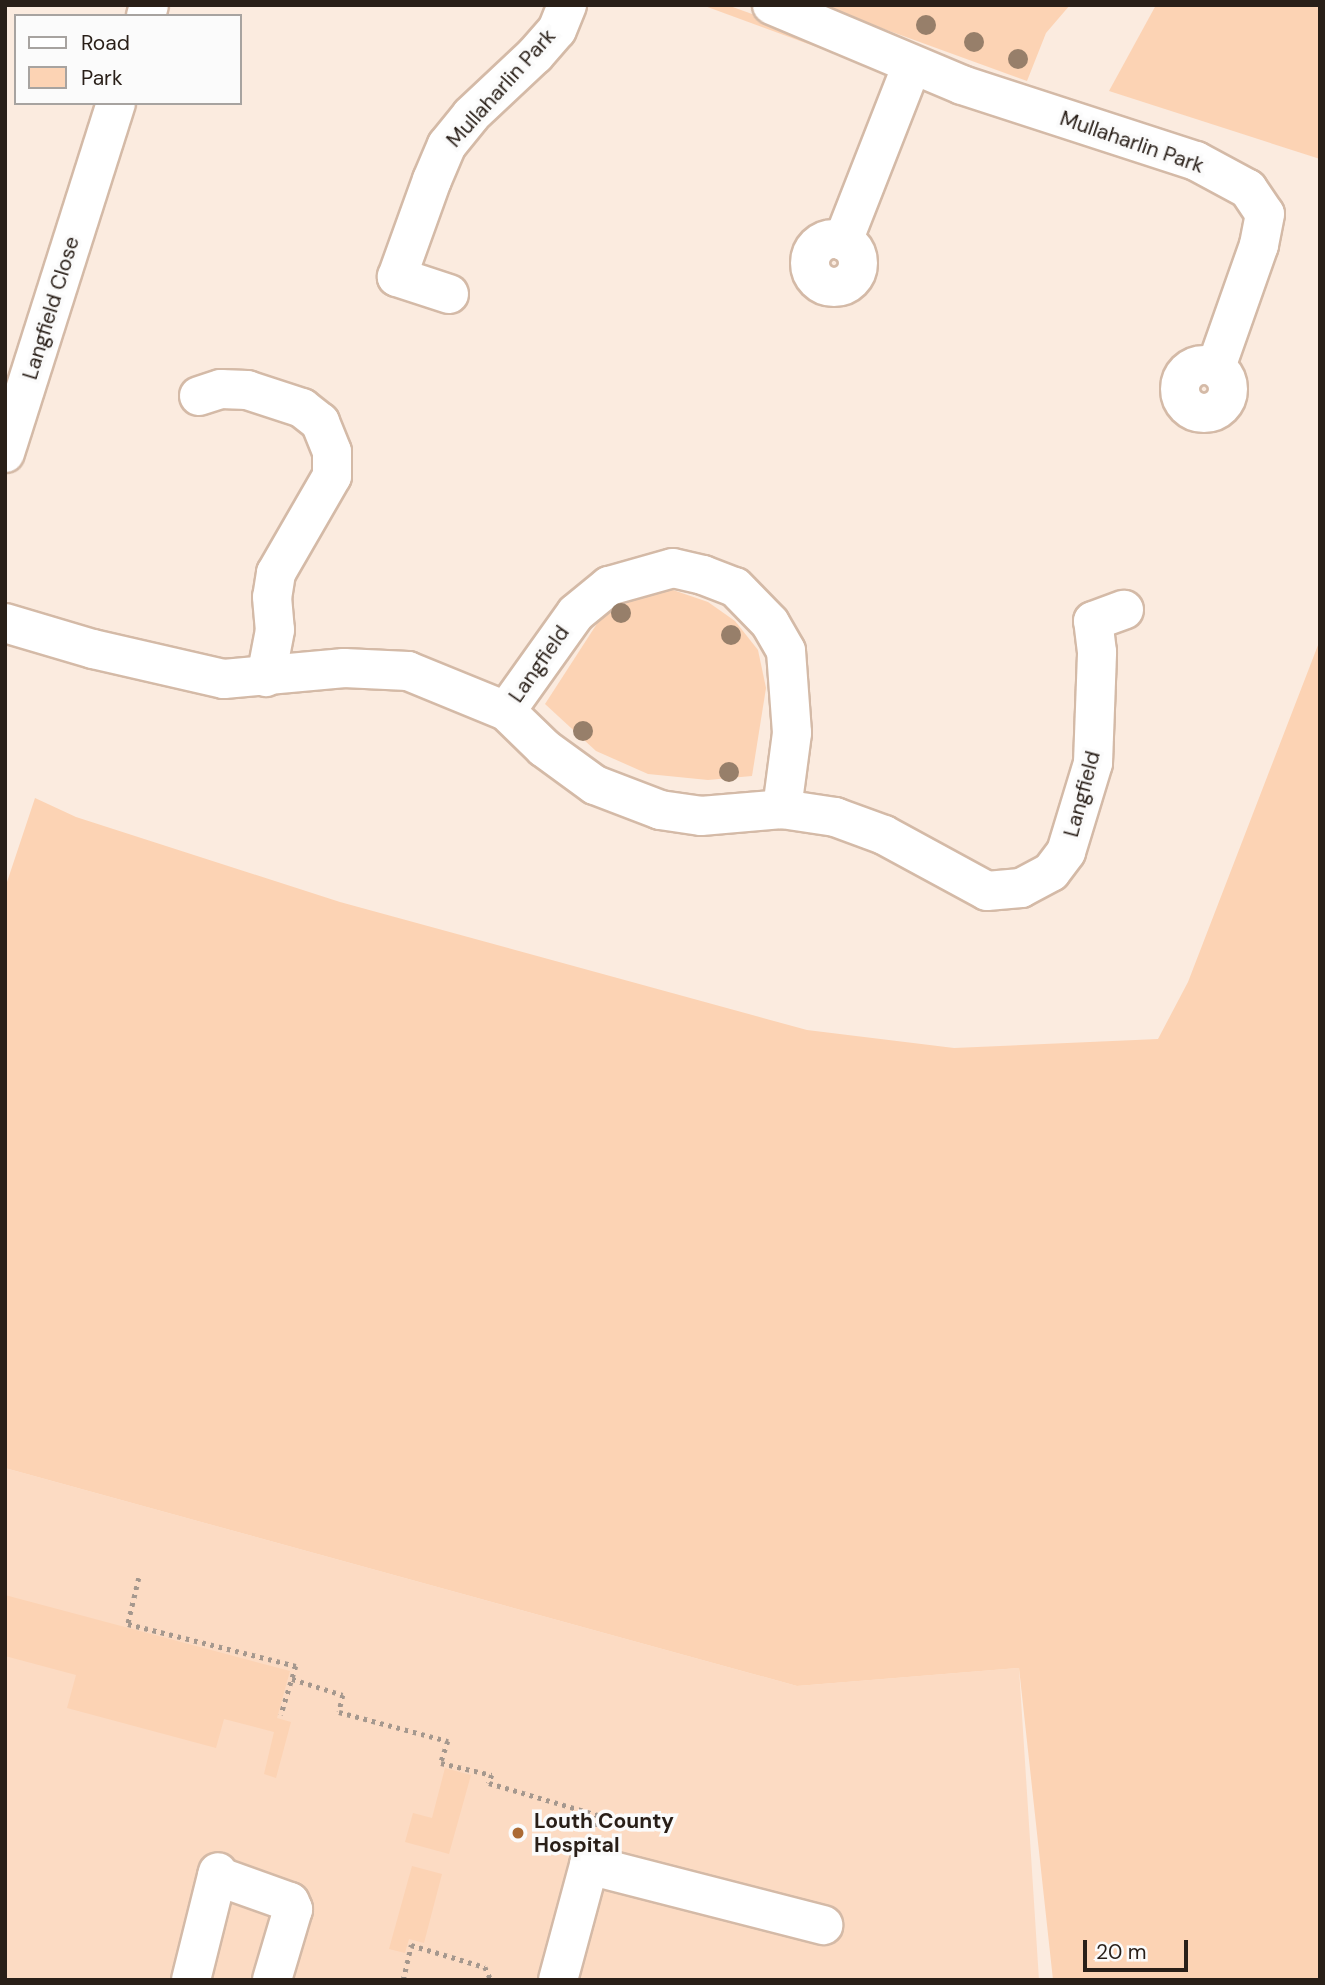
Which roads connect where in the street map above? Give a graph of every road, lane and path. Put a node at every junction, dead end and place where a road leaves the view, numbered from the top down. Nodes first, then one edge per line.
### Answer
1 (567, 5) edge
2 (772, 5) edge
3 (912, 65) junction
4 (115, 105) edge
5 (843, 241) dead end
6 (449, 294) dead end
7 (1216, 367) dead end
8 (199, 396) dead end
9 (5, 453) edge
10 (1124, 610) dead end
11 (5, 623) edge
12 (266, 677) junction
13 (506, 711) junction
14 (782, 809) junction
15 (139, 1578) dead end
16 (292, 1679) junction
17 (281, 1716) dead end
18 (589, 1866) junction
19 (823, 1925) dead end
20 (191, 1980) edge
21 (272, 1980) edge
22 (403, 1980) edge
23 (491, 1980) edge
24 (558, 1980) edge

1 - 6 street, Mullaharlin Park
2 - 3 street, Mullaharlin Park
3 - 5 street
3 - 7 street, Mullaharlin Park
4 - 9 street, Langfield Close
8 - 12 street
10 - 14 street, Langfield
11 - 12 street, Langfield
12 - 13 street, Langfield
13 - 14 street, Langfield
13 - 14 street, Langfield
15 - 16 path
16 - 17 path
16 - 18 path
18 - 19 street
18 - 24 street
20 - 21 street
22 - 23 path

